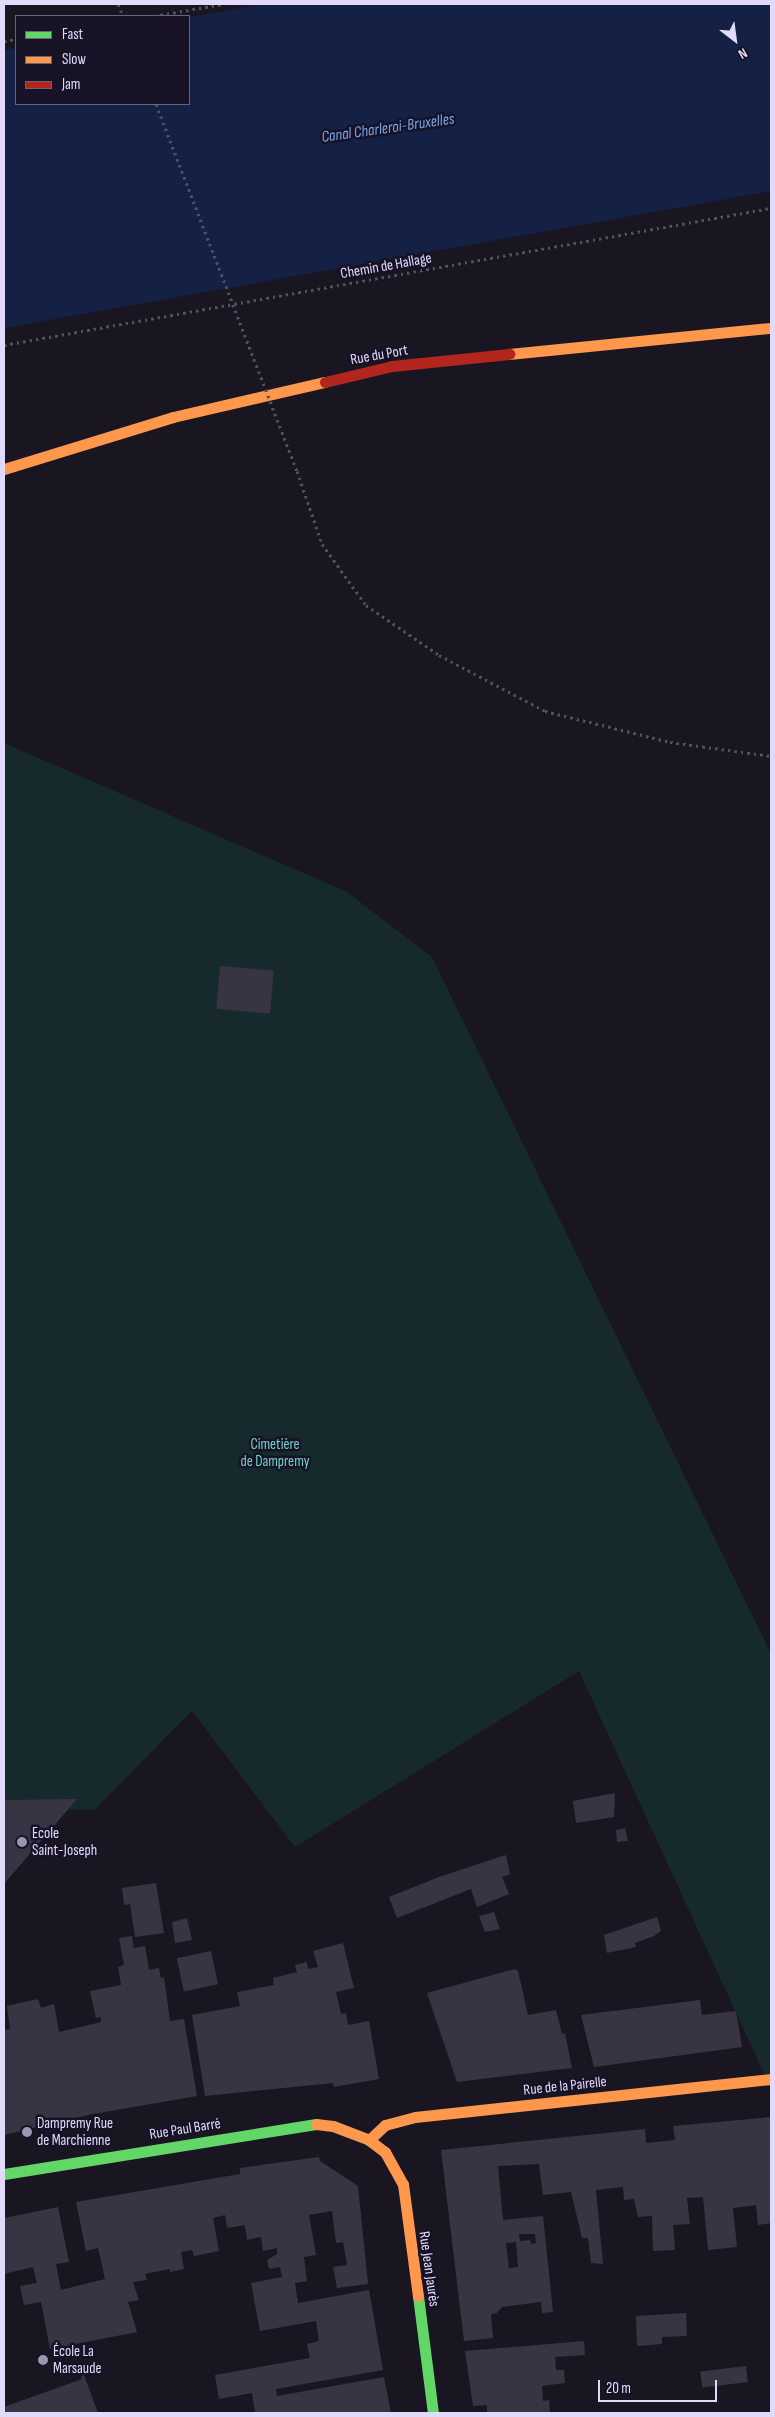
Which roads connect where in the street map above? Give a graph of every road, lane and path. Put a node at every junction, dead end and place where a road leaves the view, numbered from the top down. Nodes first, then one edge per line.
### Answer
1 (223, 4) edge
2 (160, 15) edge
3 (156, 105) edge
4 (771, 208) edge
5 (771, 328) edge
6 (4, 345) edge
7 (4, 469) edge
8 (771, 756) edge
9 (771, 2079) edge
10 (369, 2140) junction
11 (4, 2174) edge
12 (433, 2413) edge

1 - 2 path
3 - 8 path, bridge
4 - 6 path, Chemin de Hallage
5 - 7 street, Rue du Port
9 - 10 street, Rue de la Pairelle
10 - 11 street, Rue Paul Barré
10 - 12 street, Rue Jean Jaurès

